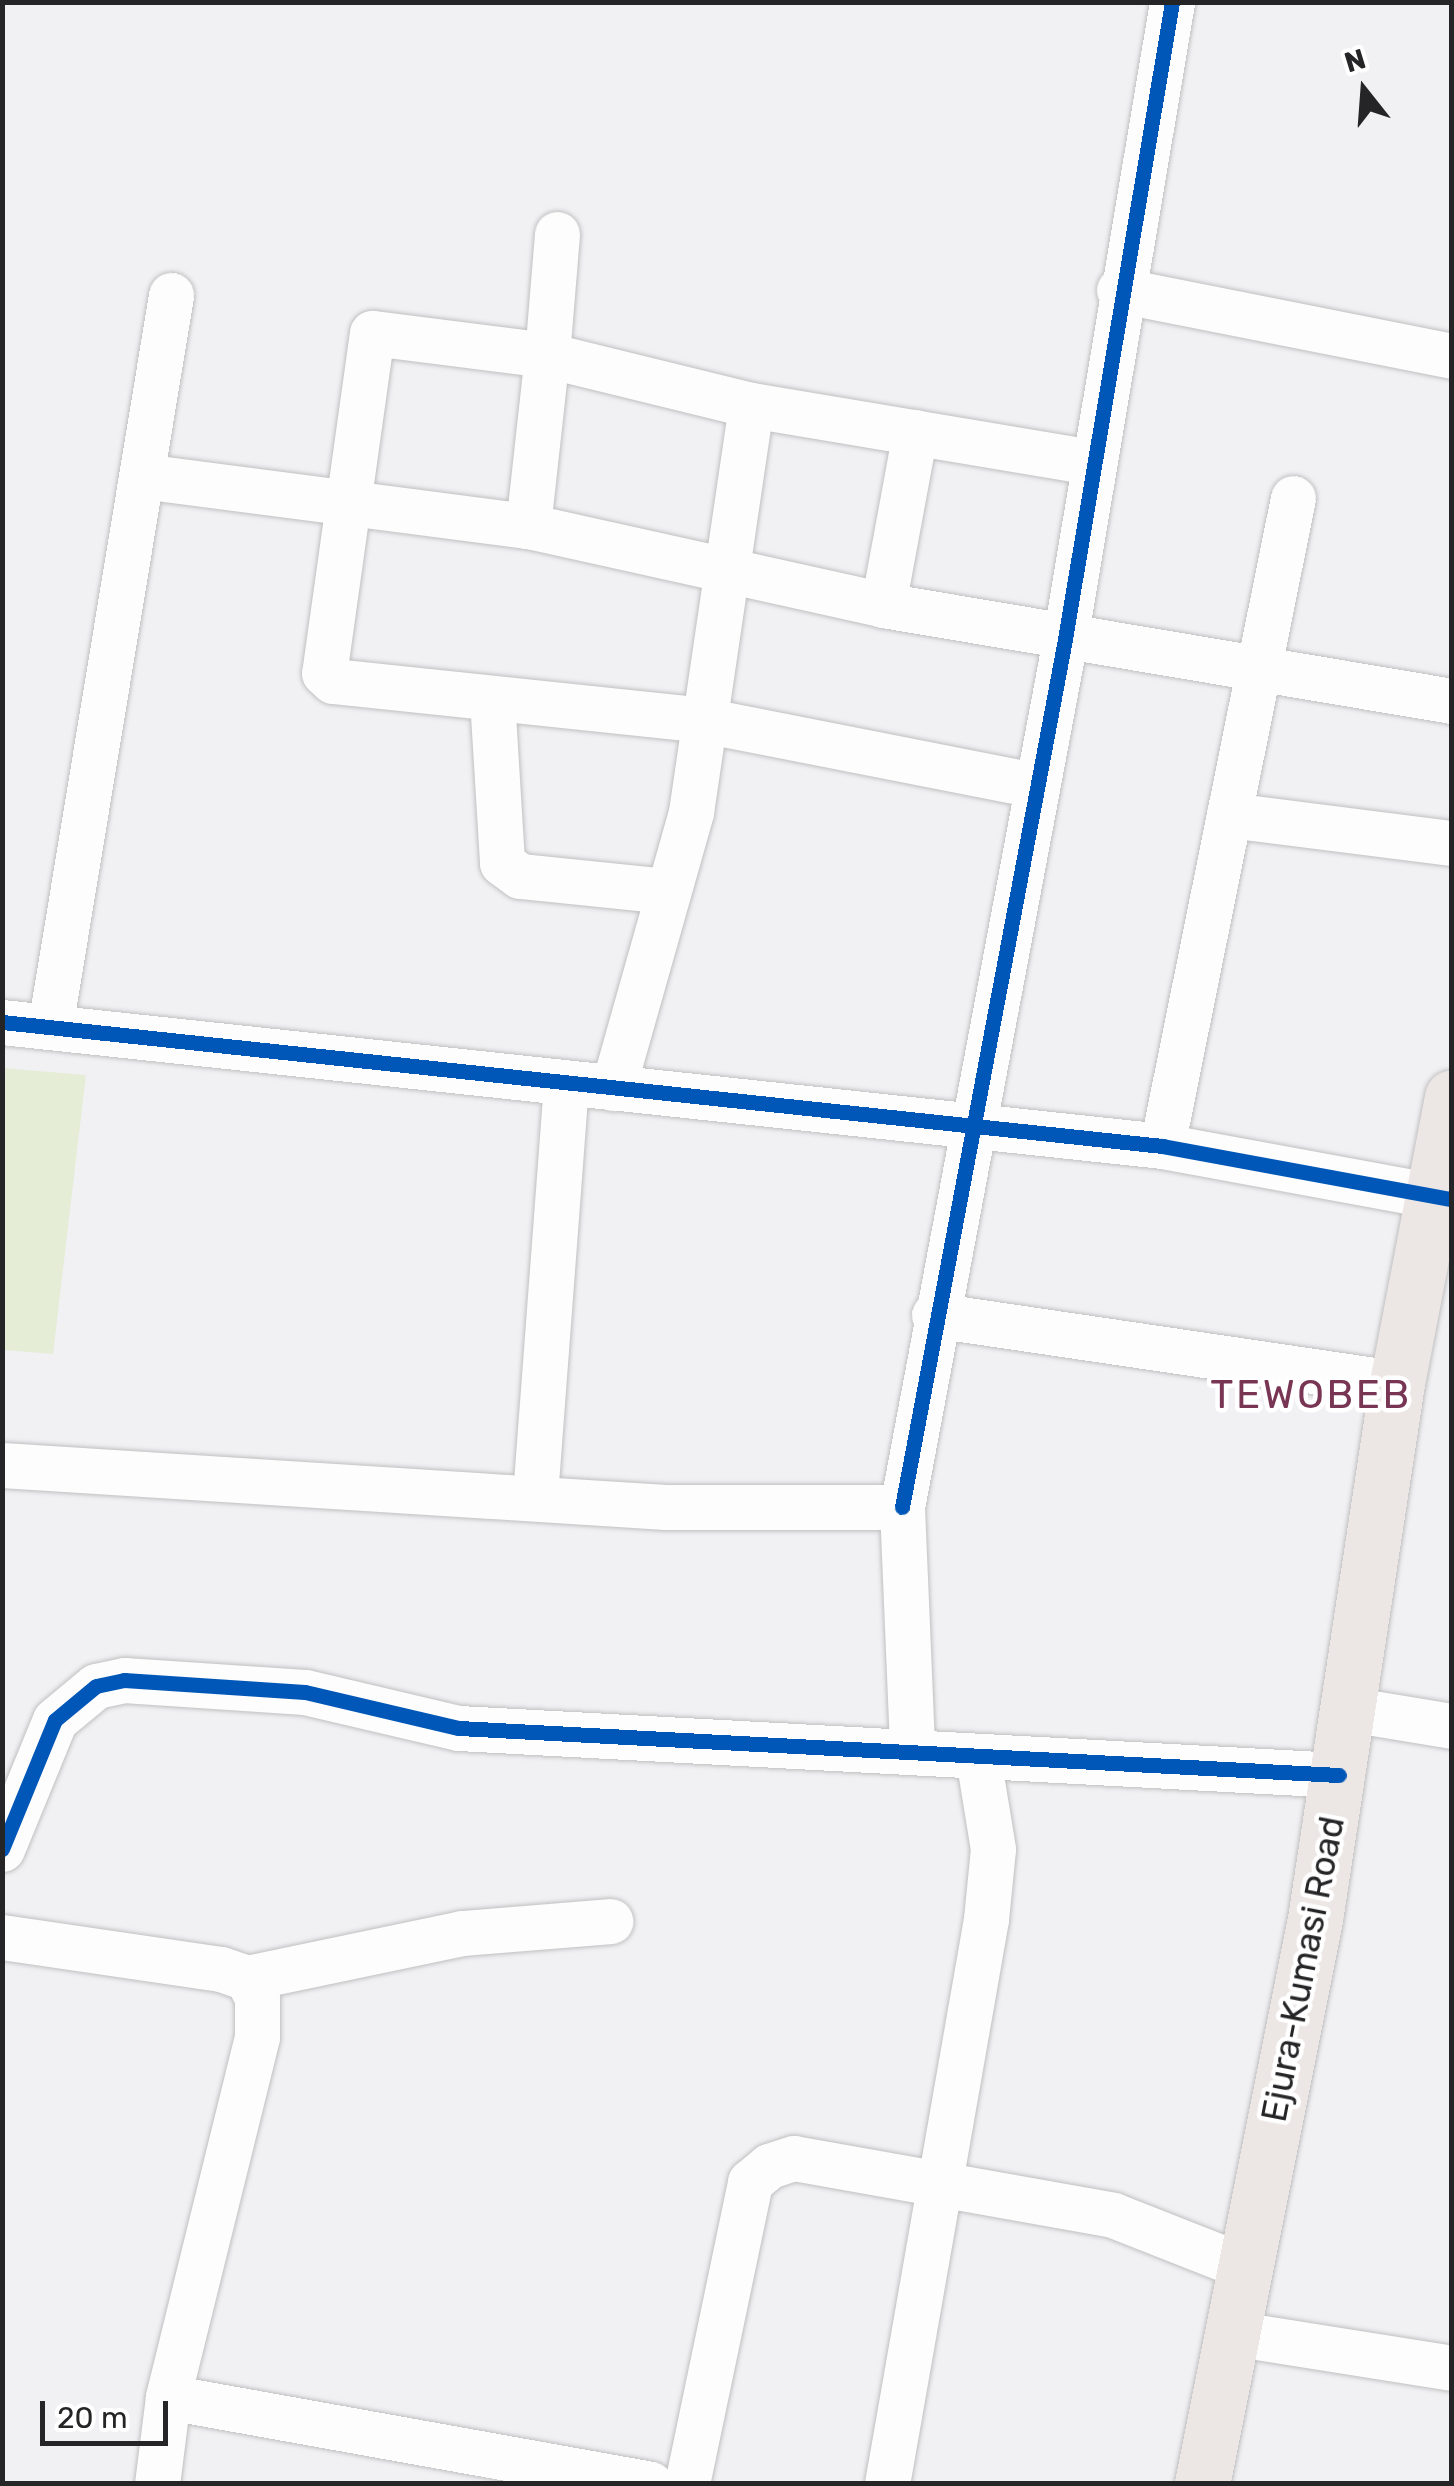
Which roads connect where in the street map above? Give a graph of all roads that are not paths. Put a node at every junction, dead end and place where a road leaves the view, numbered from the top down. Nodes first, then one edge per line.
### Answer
1 (1172, 2) edge
2 (556, 234) dead end
3 (1119, 290) junction
4 (171, 295) dead end
5 (547, 355) junction
6 (1452, 356) edge
7 (751, 405) junction
8 (914, 432) junction
9 (1094, 462) junction
10 (142, 476) junction
11 (1293, 498) dead end
12 (348, 503) junction
13 (528, 526) junction
14 (724, 573) junction
15 (883, 605) junction
16 (1065, 639) junction
17 (1259, 669) junction
18 (492, 698) junction
19 (1452, 701) edge
20 (704, 720) junction
21 (1034, 785) junction
22 (1229, 815) junction
23 (1452, 843) edge
24 (668, 891) junction
25 (2, 1022) edge
26 (50, 1026) junction
27 (566, 1088) junction
28 (613, 1088) junction
29 (1452, 1097) edge
30 (976, 1131) junction
31 (1162, 1146) junction
32 (1442, 1198) edge
33 (934, 1315) junction
34 (1397, 1383) junction
35 (2, 1465) edge
36 (536, 1496) junction
37 (902, 1507) junction
38 (1350, 1710) junction
39 (1452, 1726) edge
40 (912, 1746) junction
41 (978, 1757) junction
42 (1339, 1776) junction
43 (2, 1849) edge
44 (612, 1921) dead end
45 (2, 1937) edge
46 (247, 1978) junction
47 (939, 2184) junction
48 (1245, 2267) junction
49 (1232, 2333) junction
50 (1452, 2368) edge
51 (168, 2397) junction
52 (520, 2472) edge
53 (157, 2484) edge
54 (650, 2484) edge
55 (687, 2484) edge
56 (887, 2484) edge
57 (1202, 2484) edge

1 - 3 street
2 - 5 street
3 - 6 street
3 - 9 street
4 - 10 street
5 - 7 street
5 - 12 street
5 - 13 street
7 - 8 street
7 - 14 street
8 - 9 street
8 - 15 street
9 - 16 street
10 - 12 street
10 - 26 street
11 - 17 street
12 - 13 street
12 - 18 street
13 - 14 street
14 - 15 street
14 - 20 street
15 - 16 street
16 - 17 street
16 - 21 street
17 - 19 street
17 - 22 street
18 - 20 street
18 - 24 street
20 - 21 street
20 - 24 street
21 - 30 street
22 - 23 street
22 - 31 street
24 - 28 street
25 - 26 street
26 - 27 street
27 - 28 street
27 - 36 street
28 - 30 street
29 - 32 main road, Ejura-Kumasi Road
30 - 31 street
30 - 33 street
31 - 32 street
32 - 34 main road, Ejura-Kumasi Road
33 - 34 street
33 - 37 street
34 - 38 main road, Ejura-Kumasi Road
35 - 36 street
36 - 37 street
37 - 40 street
38 - 39 street
38 - 42 main road, Ejura-Kumasi Road
40 - 41 street
40 - 43 street
41 - 42 street
41 - 47 street
42 - 48 main road, Ejura-Kumasi Road
44 - 46 street
45 - 46 street
46 - 51 street
47 - 48 street
47 - 55 street
47 - 56 street
48 - 49 main road, Ejura-Kumasi Road
49 - 50 street
49 - 57 main road, Ejura-Kumasi Road
51 - 52 street
51 - 53 street
52 - 54 street

